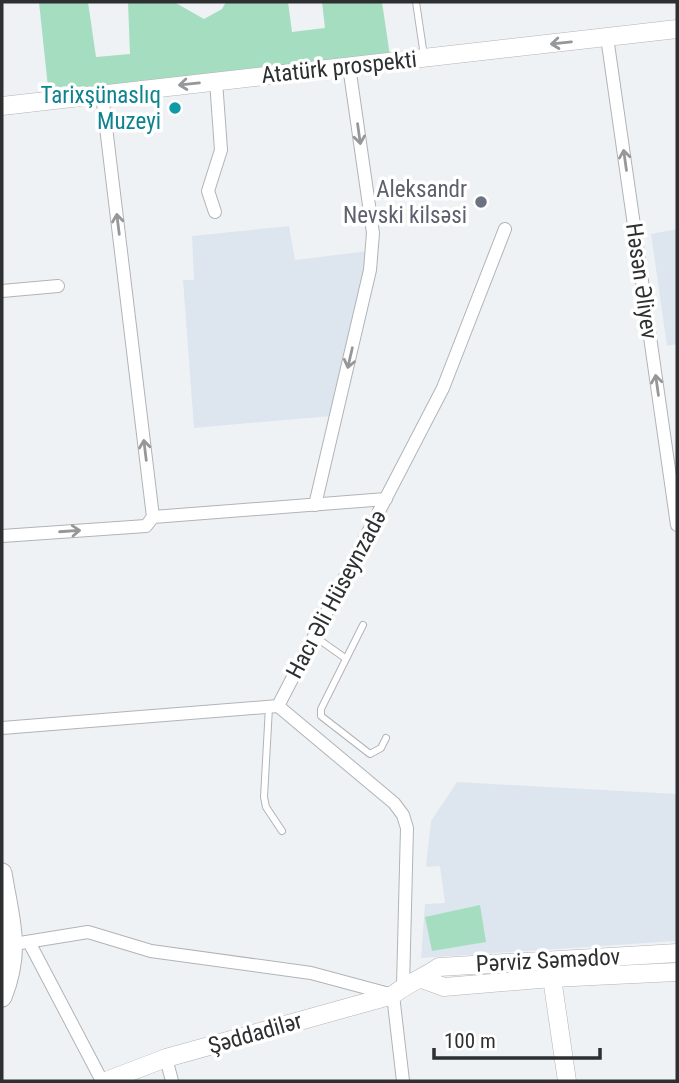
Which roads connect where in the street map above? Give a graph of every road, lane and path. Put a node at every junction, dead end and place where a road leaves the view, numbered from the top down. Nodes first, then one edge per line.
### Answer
1 (416, 2) edge
2 (677, 29) edge
3 (607, 37) junction
4 (424, 58) junction
5 (349, 66) junction
6 (216, 81) junction
7 (102, 94) junction
8 (2, 106) edge
9 (215, 212) dead end
10 (505, 229) dead end
11 (58, 286) dead end
12 (2, 291) edge
13 (677, 421) edge
14 (663, 424) junction
15 (386, 499) junction
16 (316, 505) junction
17 (153, 517) junction
18 (677, 525) edge
19 (2, 536) edge
20 (363, 625) dead end
21 (314, 636) junction
22 (345, 657) junction
23 (273, 707) junction
24 (2, 728) edge
25 (386, 738) dead end
26 (282, 831) dead end
27 (2, 873) edge
28 (14, 936) edge
29 (677, 953) edge
30 (677, 972) edge
31 (552, 978) junction
32 (422, 979) junction
33 (398, 990) junction
34 (2, 997) edge
35 (166, 1058) junction
36 (104, 1081) edge
37 (172, 1081) edge
38 (403, 1081) edge
39 (567, 1081) edge

1 - 4 lane
2 - 3 street, Atatürk prospekti
3 -> 4 street, Atatürk prospekti
14 -> 3 street, Həsən Əliyev
4 - 5 street, Atatürk prospekti
5 - 6 street, Atatürk prospekti
5 -> 16 street
6 -> 7 street, Atatürk prospekti
6 - 9 street
7 - 8 street, Atatürk prospekti
17 -> 7 street
10 - 15 street, Hacı Əli Hüseynzadə
11 - 12 street
13 - 14 street
14 - 18 street, Həsən Əliyev
15 - 16 street
15 - 21 street, Hacı Əli Hüseynzadə
16 - 17 street
19 -> 17 street
20 - 22 lane
21 - 22 lane
21 - 23 street, Hacı Əli Hüseynzadə
22 - 25 lane
23 - 24 street
23 - 26 lane
23 - 33 street
27 - 28 main road
28 - 33 street
28 - 34 main road
28 - 36 street
29 - 32 street, Pərviz Səmədov
30 - 31 street, Pərviz Səmədov
31 - 32 street, Pərviz Səmədov
31 - 39 street
32 - 33 street, Pərviz Səmədov
33 - 35 street, Şəddadilər
33 - 38 street
35 - 36 street, Şəddadilər
35 - 37 street

